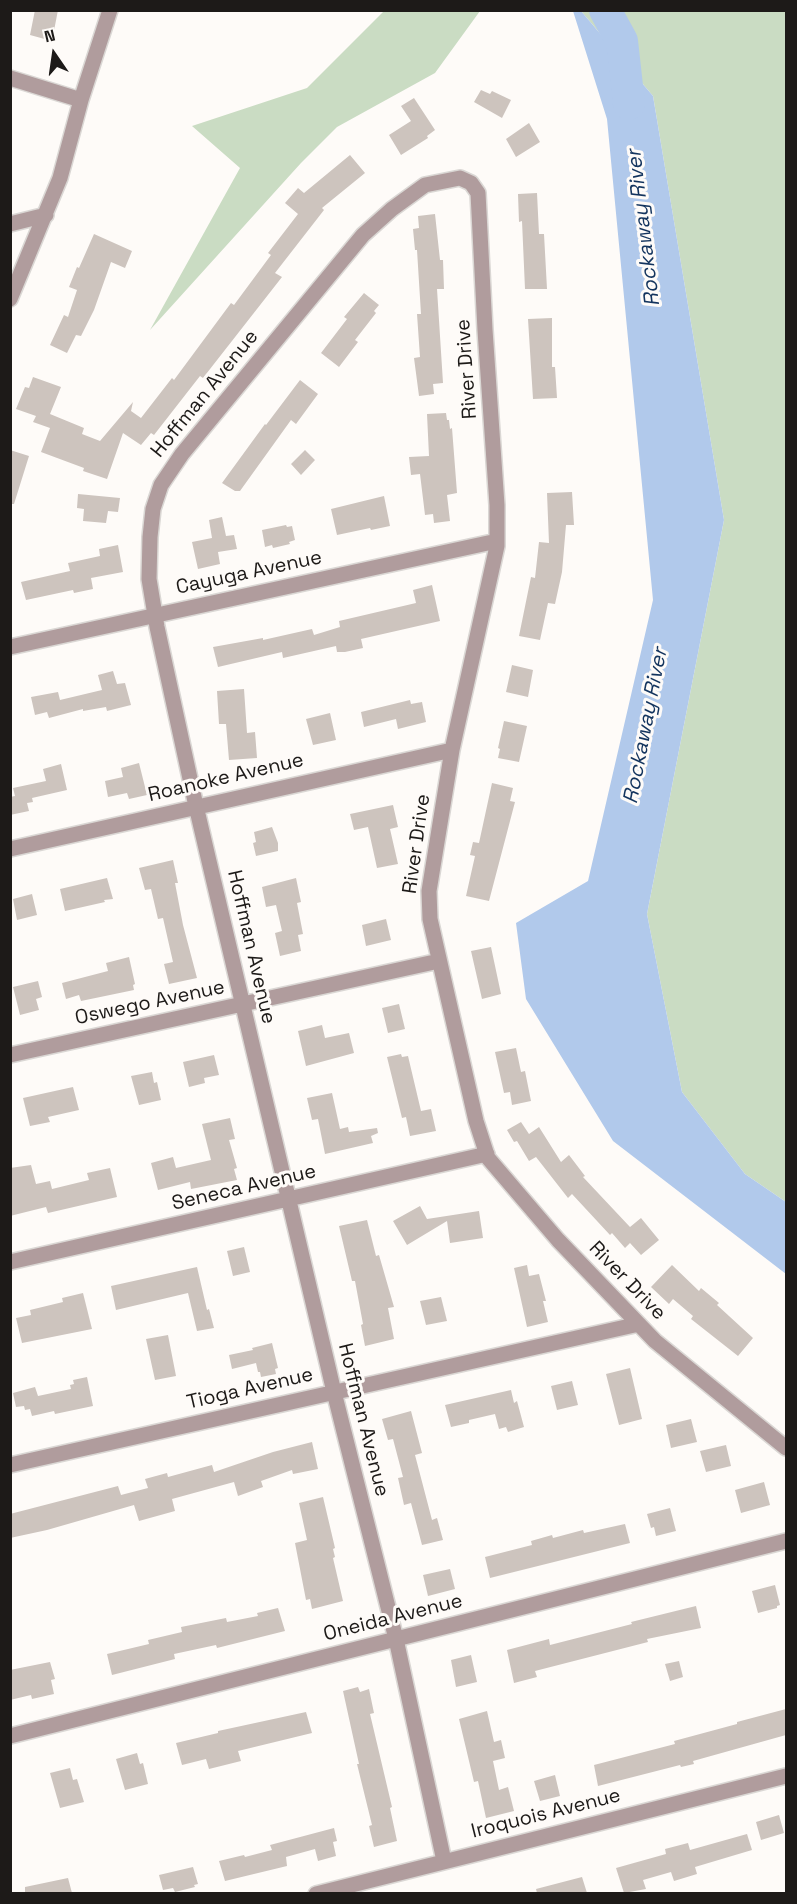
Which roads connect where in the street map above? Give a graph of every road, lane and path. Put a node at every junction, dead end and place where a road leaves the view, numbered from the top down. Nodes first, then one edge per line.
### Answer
1 (110, 10) edge
2 (10, 78) edge
3 (81, 100) junction
4 (476, 190) joint
5 (46, 215) junction
6 (10, 224) edge
7 (10, 299) edge
8 (497, 541) junction
9 (155, 614) junction
10 (10, 647) edge
11 (452, 750) junction
12 (196, 806) junction
13 (10, 849) edge
14 (439, 961) junction
15 (244, 1004) junction
16 (10, 1055) edge
17 (487, 1154) junction
18 (289, 1199) junction
19 (10, 1262) edge
20 (639, 1324) junction
21 (334, 1392) junction
22 (786, 1448) edge
23 (10, 1465) edge
24 (786, 1540) edge
25 (396, 1639) junction
26 (10, 1736) edge
27 (786, 1776) edge
28 (444, 1862) junction
29 (316, 1893) edge

1 - 3 street
2 - 3 street
3 - 5 street
4 - 8 street, River Drive
4 - 9 street, Hoffman Avenue
5 - 6 street
5 - 7 street
8 - 9 street, Cayuga Avenue
8 - 11 street, River Drive
9 - 10 street, Cayuga Avenue
9 - 12 street, Hoffman Avenue
11 - 12 street, Roanoke Avenue
11 - 14 street, River Drive
12 - 13 street, Roanoke Avenue
12 - 15 street, Hoffman Avenue
14 - 15 street, Oswego Avenue
14 - 17 street, River Drive
15 - 16 street, Oswego Avenue
15 - 18 street, Hoffman Avenue
17 - 18 street, Seneca Avenue
17 - 20 street, River Drive
18 - 19 street, Seneca Avenue
18 - 21 street, Hoffman Avenue
20 - 21 street, Tioga Avenue
20 - 22 street, River Drive
21 - 23 street, Tioga Avenue
21 - 25 street, Hoffman Avenue
24 - 25 street, Oneida Avenue
25 - 26 street, Oneida Avenue
25 - 28 street, Hoffman Avenue
27 - 28 street, Iroquois Avenue
28 - 29 street, Iroquois Avenue

